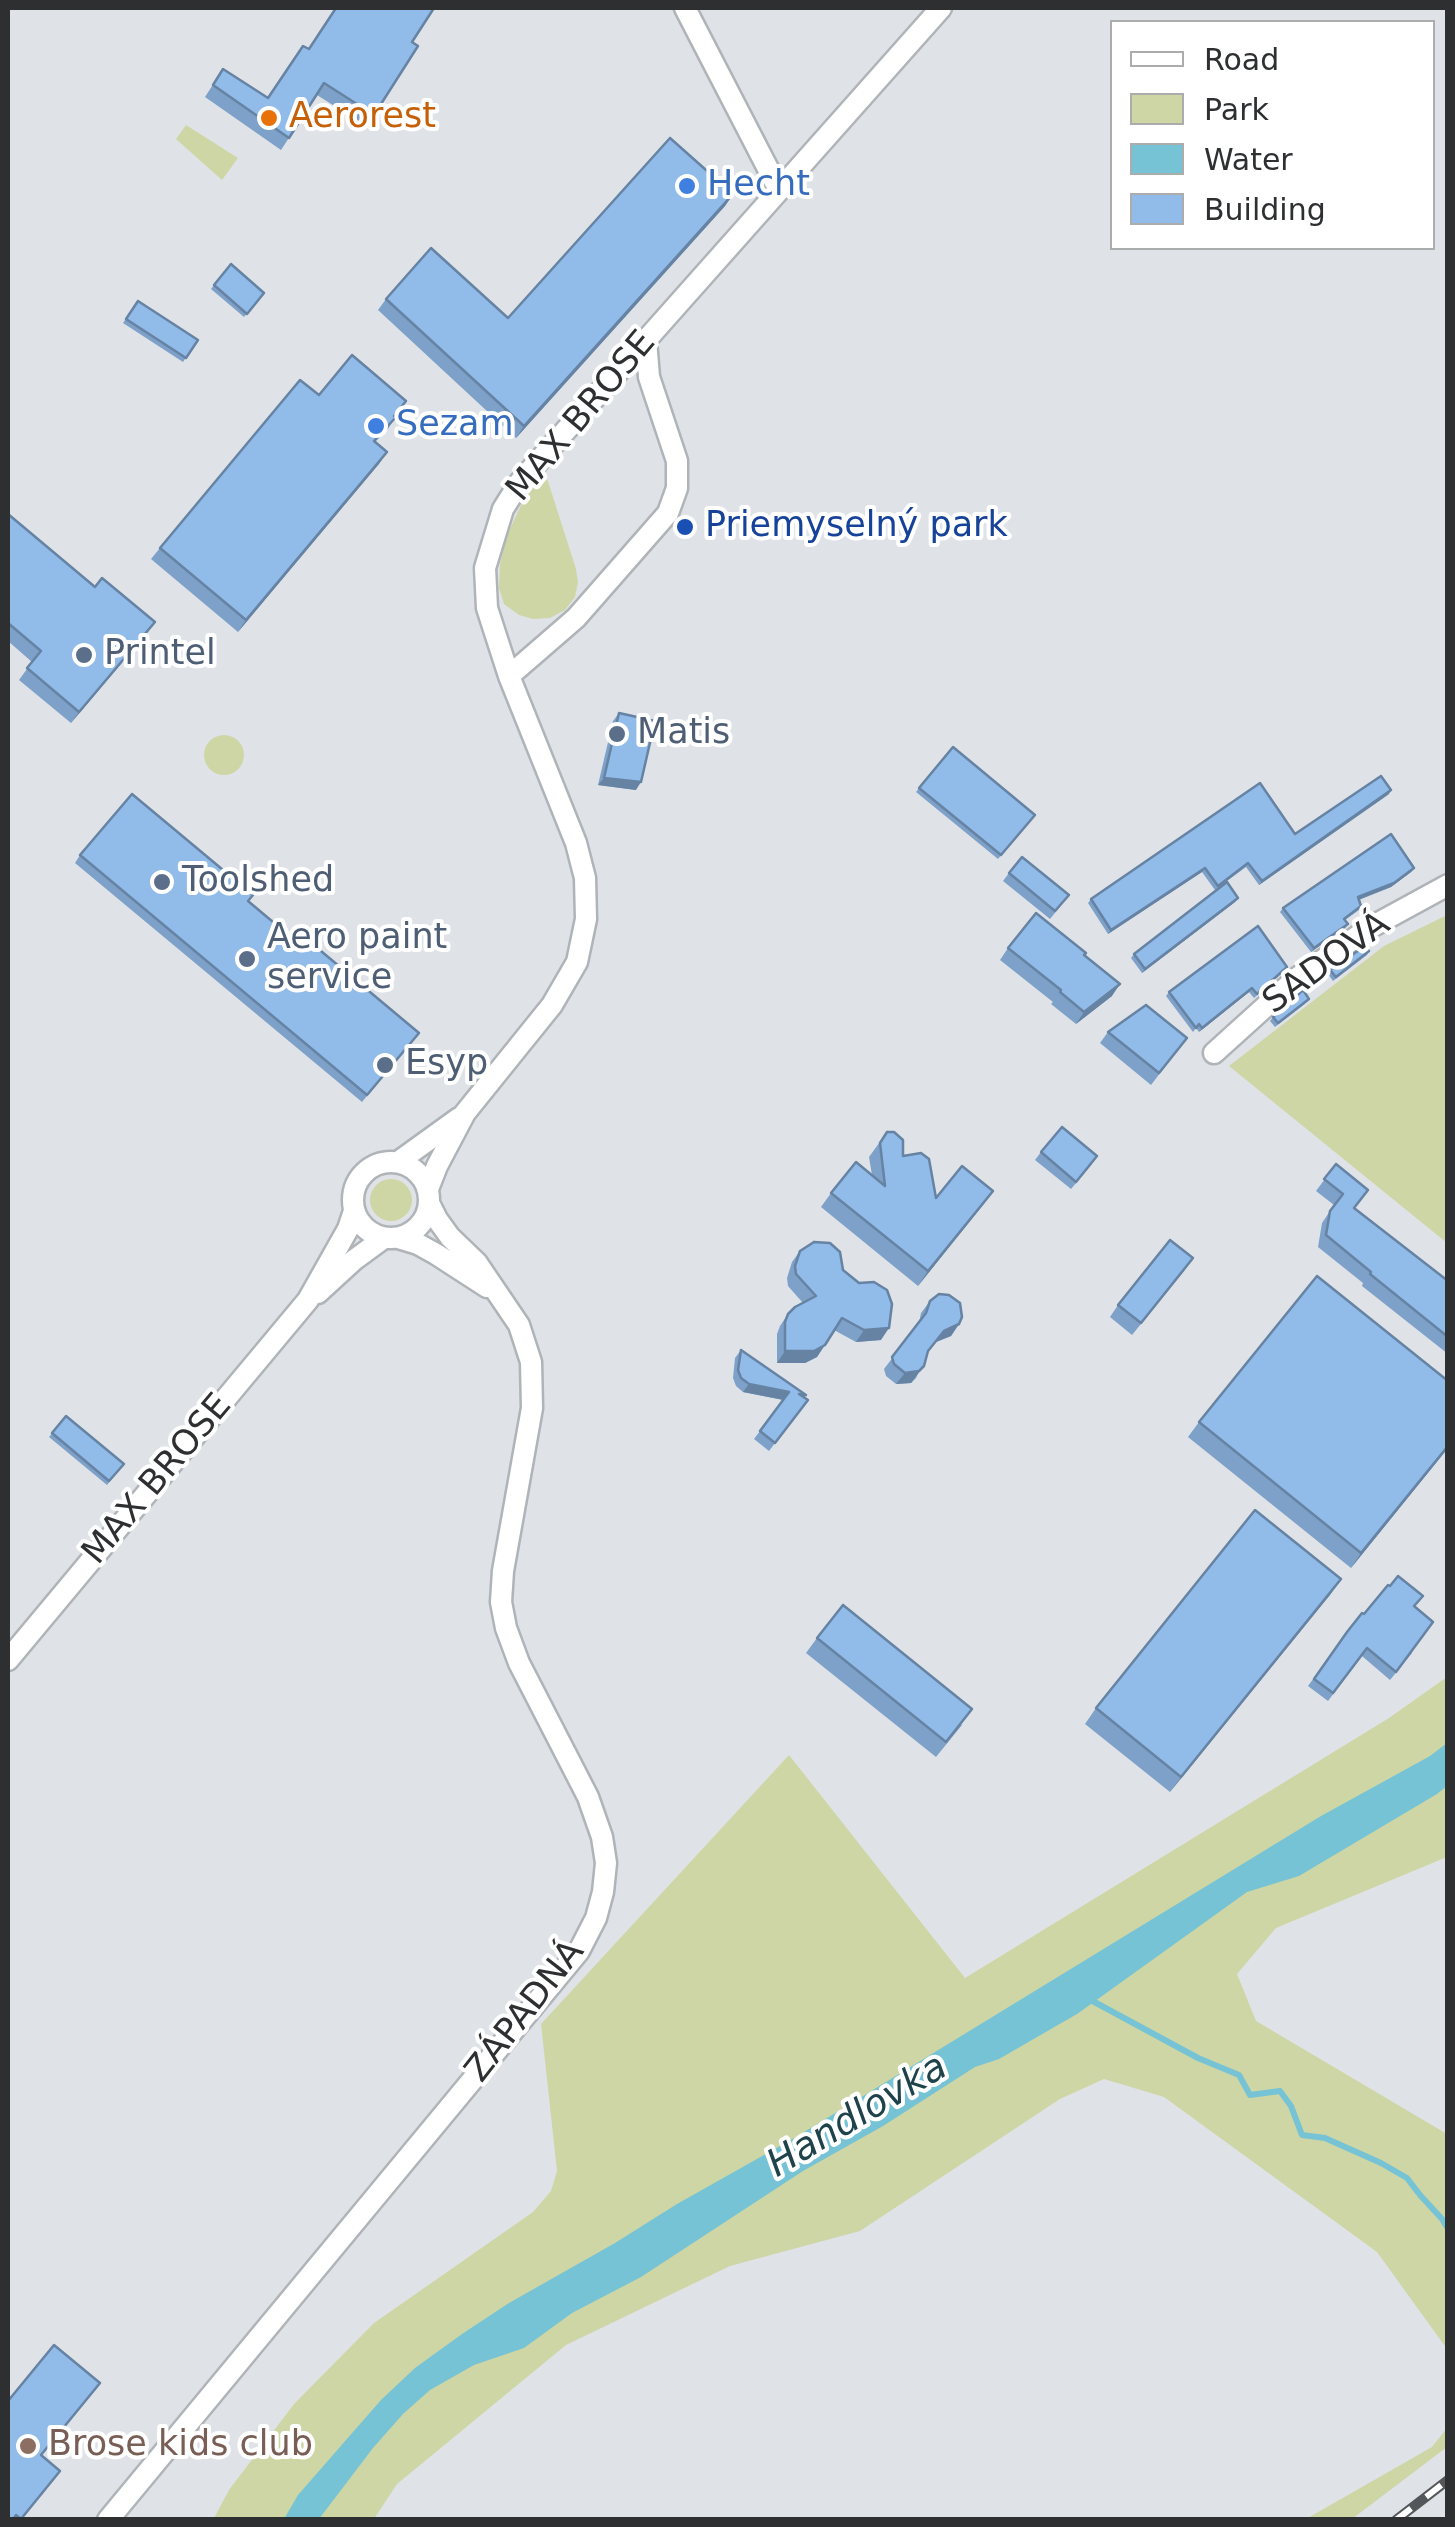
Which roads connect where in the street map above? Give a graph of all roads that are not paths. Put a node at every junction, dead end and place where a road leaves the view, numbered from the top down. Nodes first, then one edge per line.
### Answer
1 (685, 8) edge
2 (941, 8) edge
3 (779, 190) junction
4 (646, 340) junction
5 (509, 676) junction
6 (1448, 884) edge
7 (1214, 1054) dead end
8 (464, 1113) junction
9 (398, 1162) junction
10 (429, 1196) junction
11 (354, 1211) junction
12 (391, 1238) junction
13 (497, 1294) junction
14 (308, 1300) junction
15 (8, 1660) edge
16 (108, 2520) edge

1 - 3 street
2 - 3 street, MAX BROSE
3 - 4 street, MAX BROSE
4 - 5 street, MAX BROSE
4 - 5 street
5 - 8 street, MAX BROSE
6 - 7 street, SADOVÁ
8 - 9 street, MAX BROSE
8 - 10 street, MAX BROSE
9 - 10 street
9 - 11 street, MAX BROSE
10 - 12 street, MAX BROSE
10 - 13 street, ZÁPADNÁ
11 - 12 street
11 - 14 street, MAX BROSE
12 - 13 street, ZÁPADNÁ
12 - 14 street, MAX BROSE
13 - 16 street, ZÁPADNÁ
14 - 15 street, MAX BROSE

